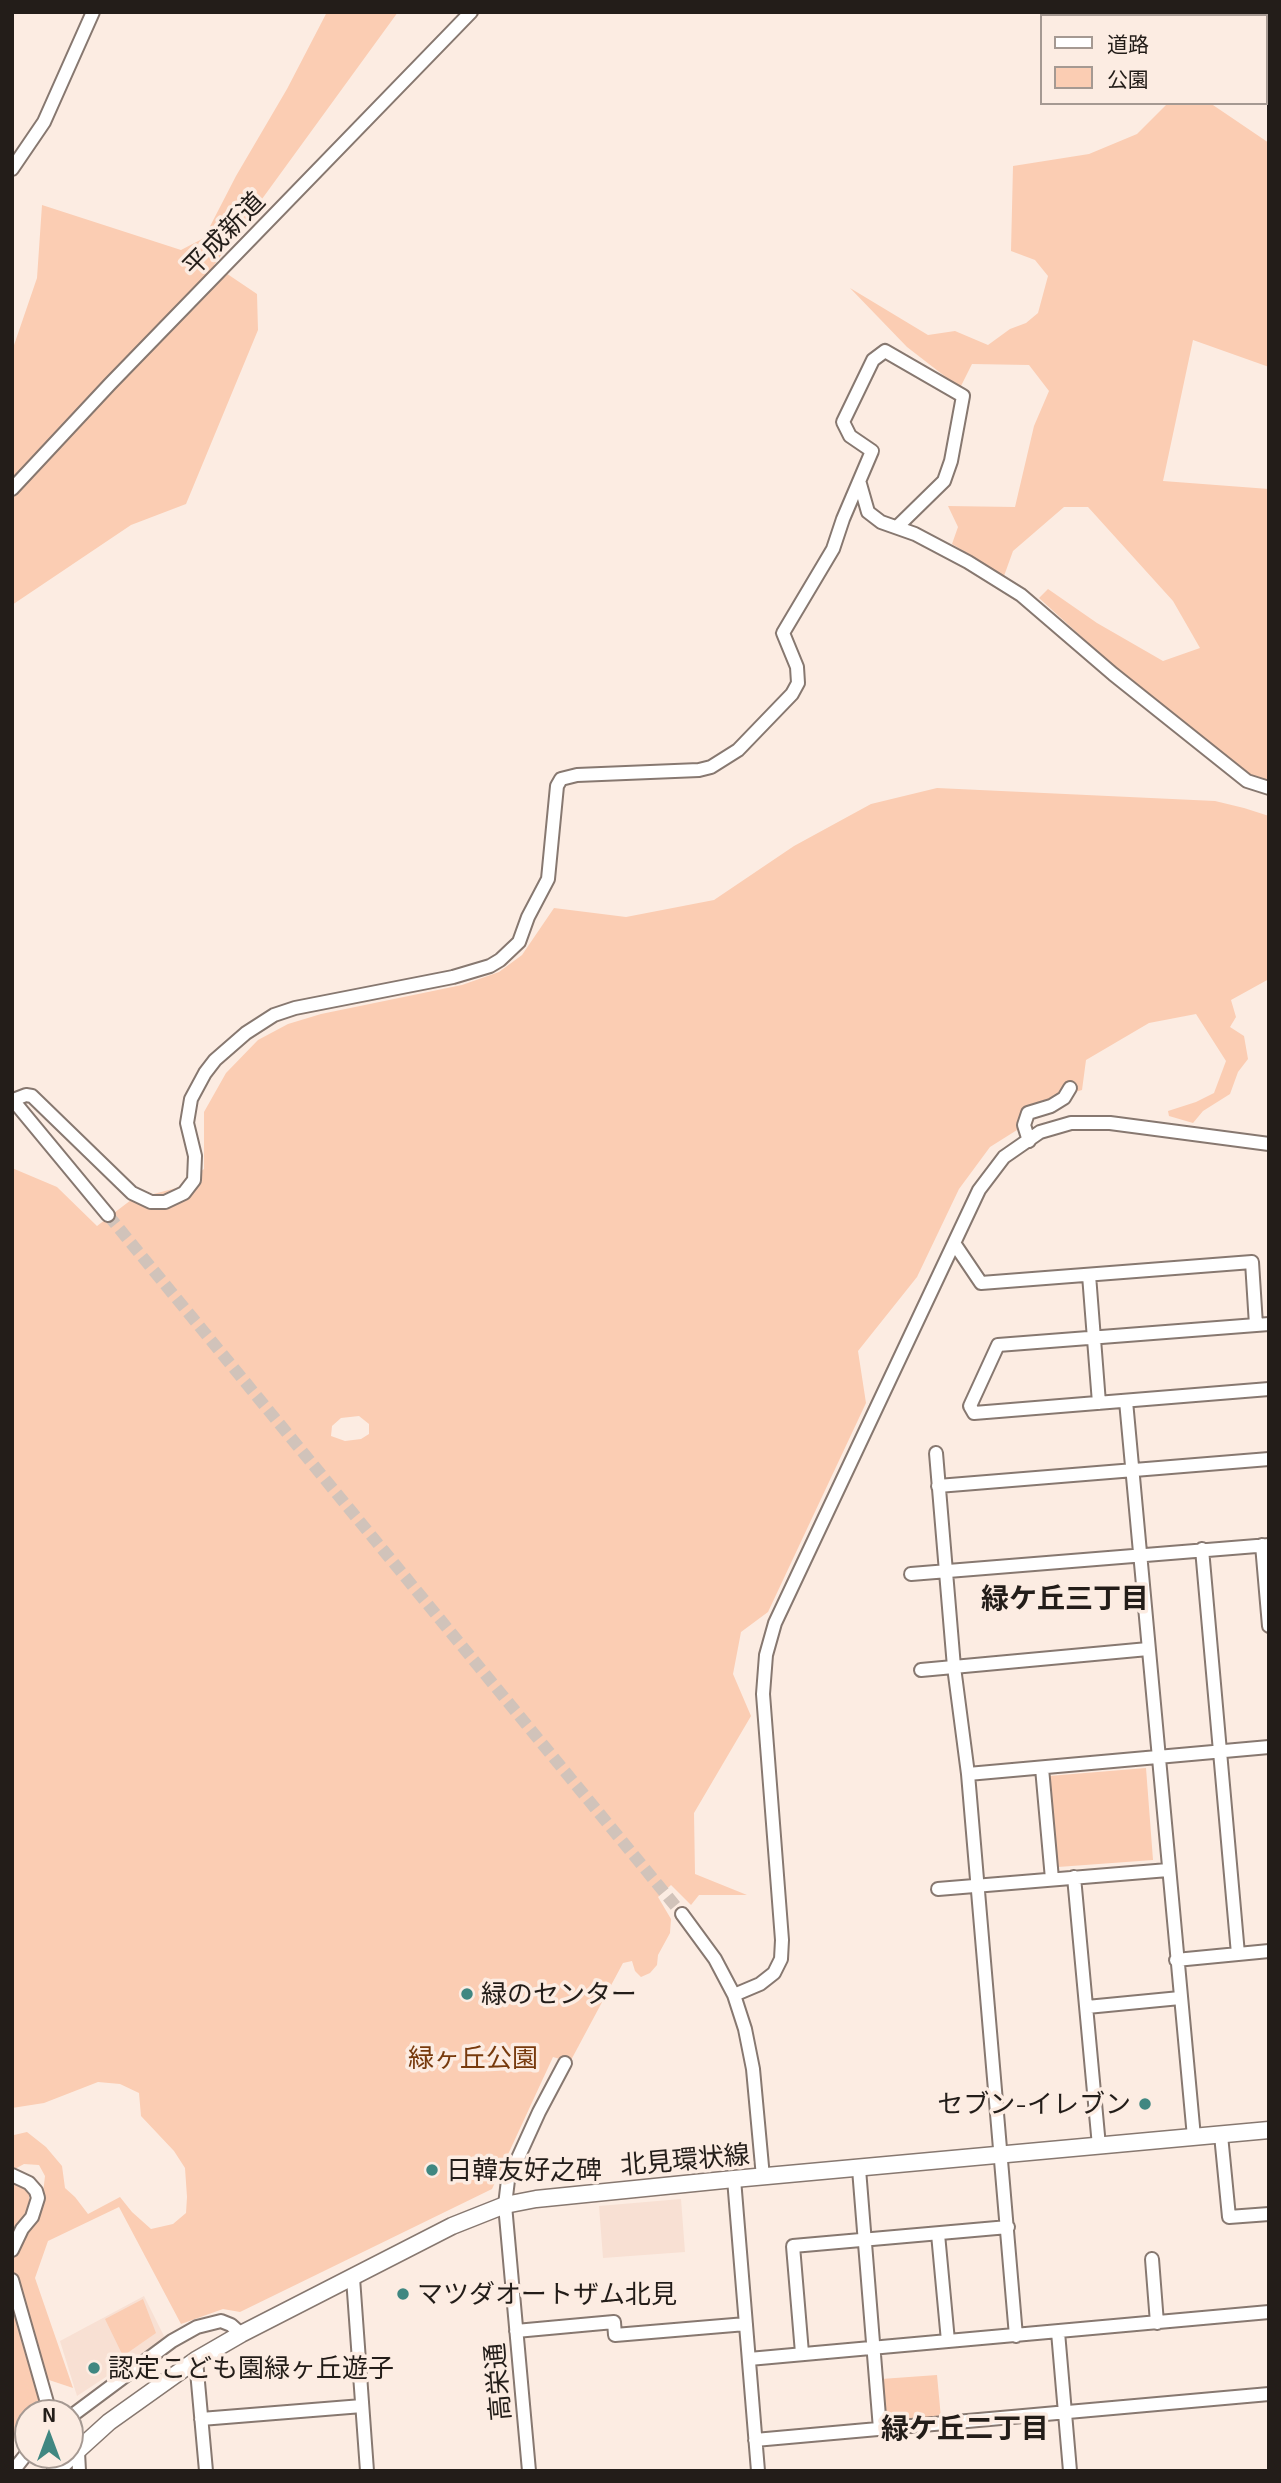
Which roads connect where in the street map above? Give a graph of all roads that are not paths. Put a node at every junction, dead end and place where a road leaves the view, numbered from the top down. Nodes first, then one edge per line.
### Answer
1 (93, 12) edge
2 (471, 12) edge
3 (12, 169) edge
4 (860, 484) junction
5 (12, 489) edge
6 (897, 527) junction
7 (1269, 788) edge
8 (1070, 1088) dead end
9 (13, 1100) edge
10 (1028, 1140) junction
11 (1269, 1144) edge
12 (108, 1215) tunnel mouth
13 (954, 1243) junction
14 (1089, 1275) junction
15 (1262, 1324) edge
16 (1093, 1337) junction
17 (1269, 1389) edge
18 (1126, 1401) junction
19 (1099, 1403) junction
20 (936, 1453) dead end
21 (1269, 1459) edge
22 (1131, 1470) junction
23 (938, 1486) junction
24 (1265, 1545) edge
25 (1202, 1549) junction
26 (1139, 1554) junction
27 (946, 1572) junction
28 (911, 1574) dead end
29 (1269, 1626) edge
30 (1148, 1649) junction
31 (954, 1667) junction
32 (921, 1670) dead end
33 (1269, 1748) edge
34 (1220, 1751) junction
35 (1158, 1758) junction
36 (1042, 1768) junction
37 (968, 1774) junction
38 (1167, 1870) junction
39 (1074, 1877) junction
40 (1052, 1879) junction
41 (978, 1885) junction
42 (938, 1889) dead end
43 (682, 1914) tunnel mouth
44 (1269, 1951) edge
45 (1238, 1954) junction
46 (1176, 1960) junction
47 (734, 1995) junction
48 (1180, 1998) junction
49 (1087, 2007) junction
50 (565, 2063) dead end
51 (1269, 2130) edge
52 (1221, 2135) junction
53 (1194, 2137) junction
54 (1100, 2146) junction
55 (1002, 2155) junction
56 (859, 2169) junction
57 (12, 2175) edge
58 (764, 2177) junction
59 (734, 2179) junction
60 (505, 2205) junction
61 (1269, 2214) edge
62 (1008, 2227) junction
63 (938, 2234) junction
64 (865, 2240) junction
65 (12, 2250) edge
66 (1152, 2259) dead end
67 (353, 2278) junction
68 (12, 2280) edge
69 (1269, 2312) edge
70 (1157, 2323) junction
71 (746, 2324) junction
72 (516, 2331) junction
73 (1058, 2332) junction
74 (241, 2334) junction
75 (1016, 2336) junction
76 (948, 2341) junction
77 (873, 2347) junction
78 (802, 2353) junction
79 (749, 2359) junction
80 (196, 2360) junction
81 (1269, 2394) edge
82 (46, 2399) edge
83 (362, 2406) junction
84 (84, 2407) edge
85 (1065, 2413) junction
86 (201, 2419) junction
87 (880, 2429) junction
88 (755, 2440) junction
89 (84, 2446) edge
90 (206, 2471) edge
91 (368, 2471) edge
92 (529, 2471) edge
93 (758, 2471) edge
94 (1070, 2471) edge

1 - 3 street
2 - 5 street, 平成新道
4 - 6 street
4 - 6 street
4 - 9 street
6 - 7 street
8 - 10 street
9 - 12 street
10 - 11 street
10 - 13 street
13 - 14 street
13 - 47 street
14 - 15 street
14 - 16 street
15 - 16 street
16 - 19 street
16 - 19 street
17 - 18 street
18 - 19 street
18 - 22 street
20 - 23 street
21 - 22 street
22 - 23 street
22 - 26 street
23 - 27 street
24 - 25 street
24 - 29 street
25 - 26 street
25 - 34 street
26 - 27 street
26 - 30 street
27 - 28 street
27 - 31 street
30 - 31 street
30 - 35 street
31 - 32 street
31 - 37 street
33 - 34 street
34 - 35 street
34 - 45 street
35 - 36 street
35 - 38 street
36 - 37 street
36 - 40 street
37 - 41 street
38 - 39 street
38 - 46 street
39 - 40 street
39 - 49 street
40 - 41 street
41 - 42 street
41 - 55 street
43 - 47 street
44 - 45 street
45 - 46 street
46 - 48 street
47 - 58 street
48 - 49 street
48 - 53 street
49 - 54 street
50 - 60 street, 高栄通
51 - 52 main road, 北見環状線
52 - 53 main road, 北見環状線
52 - 61 street
53 - 54 main road, 北見環状線
54 - 55 main road, 北見環状線
55 - 56 main road, 北見環状線
55 - 62 street
56 - 58 main road, 北見環状線
56 - 64 street
57 - 65 street
58 - 59 main road, 北見環状線
59 - 60 main road, 北見環状線
59 - 71 street
60 - 67 main road, 北見環状線
60 - 72 street, 高栄通
62 - 63 street
62 - 75 street
63 - 64 street
63 - 76 street
64 - 77 street
64 - 78 street
66 - 70 street
67 - 74 main road, 北見環状線
67 - 83 street
68 - 82 street
69 - 70 street
70 - 73 street
71 - 72 street
71 - 79 street
72 - 92 street, 高栄通
73 - 75 street
73 - 85 street
74 - 80 main road, 北見環状線
74 - 84 street
75 - 76 street
76 - 77 street
77 - 78 street
77 - 87 street
78 - 79 street
79 - 88 street
80 - 86 street
80 - 89 main road, 北見環状線
81 - 85 street
83 - 86 street
83 - 91 street
85 - 87 street
85 - 94 street
86 - 90 street
87 - 88 street
88 - 93 street

